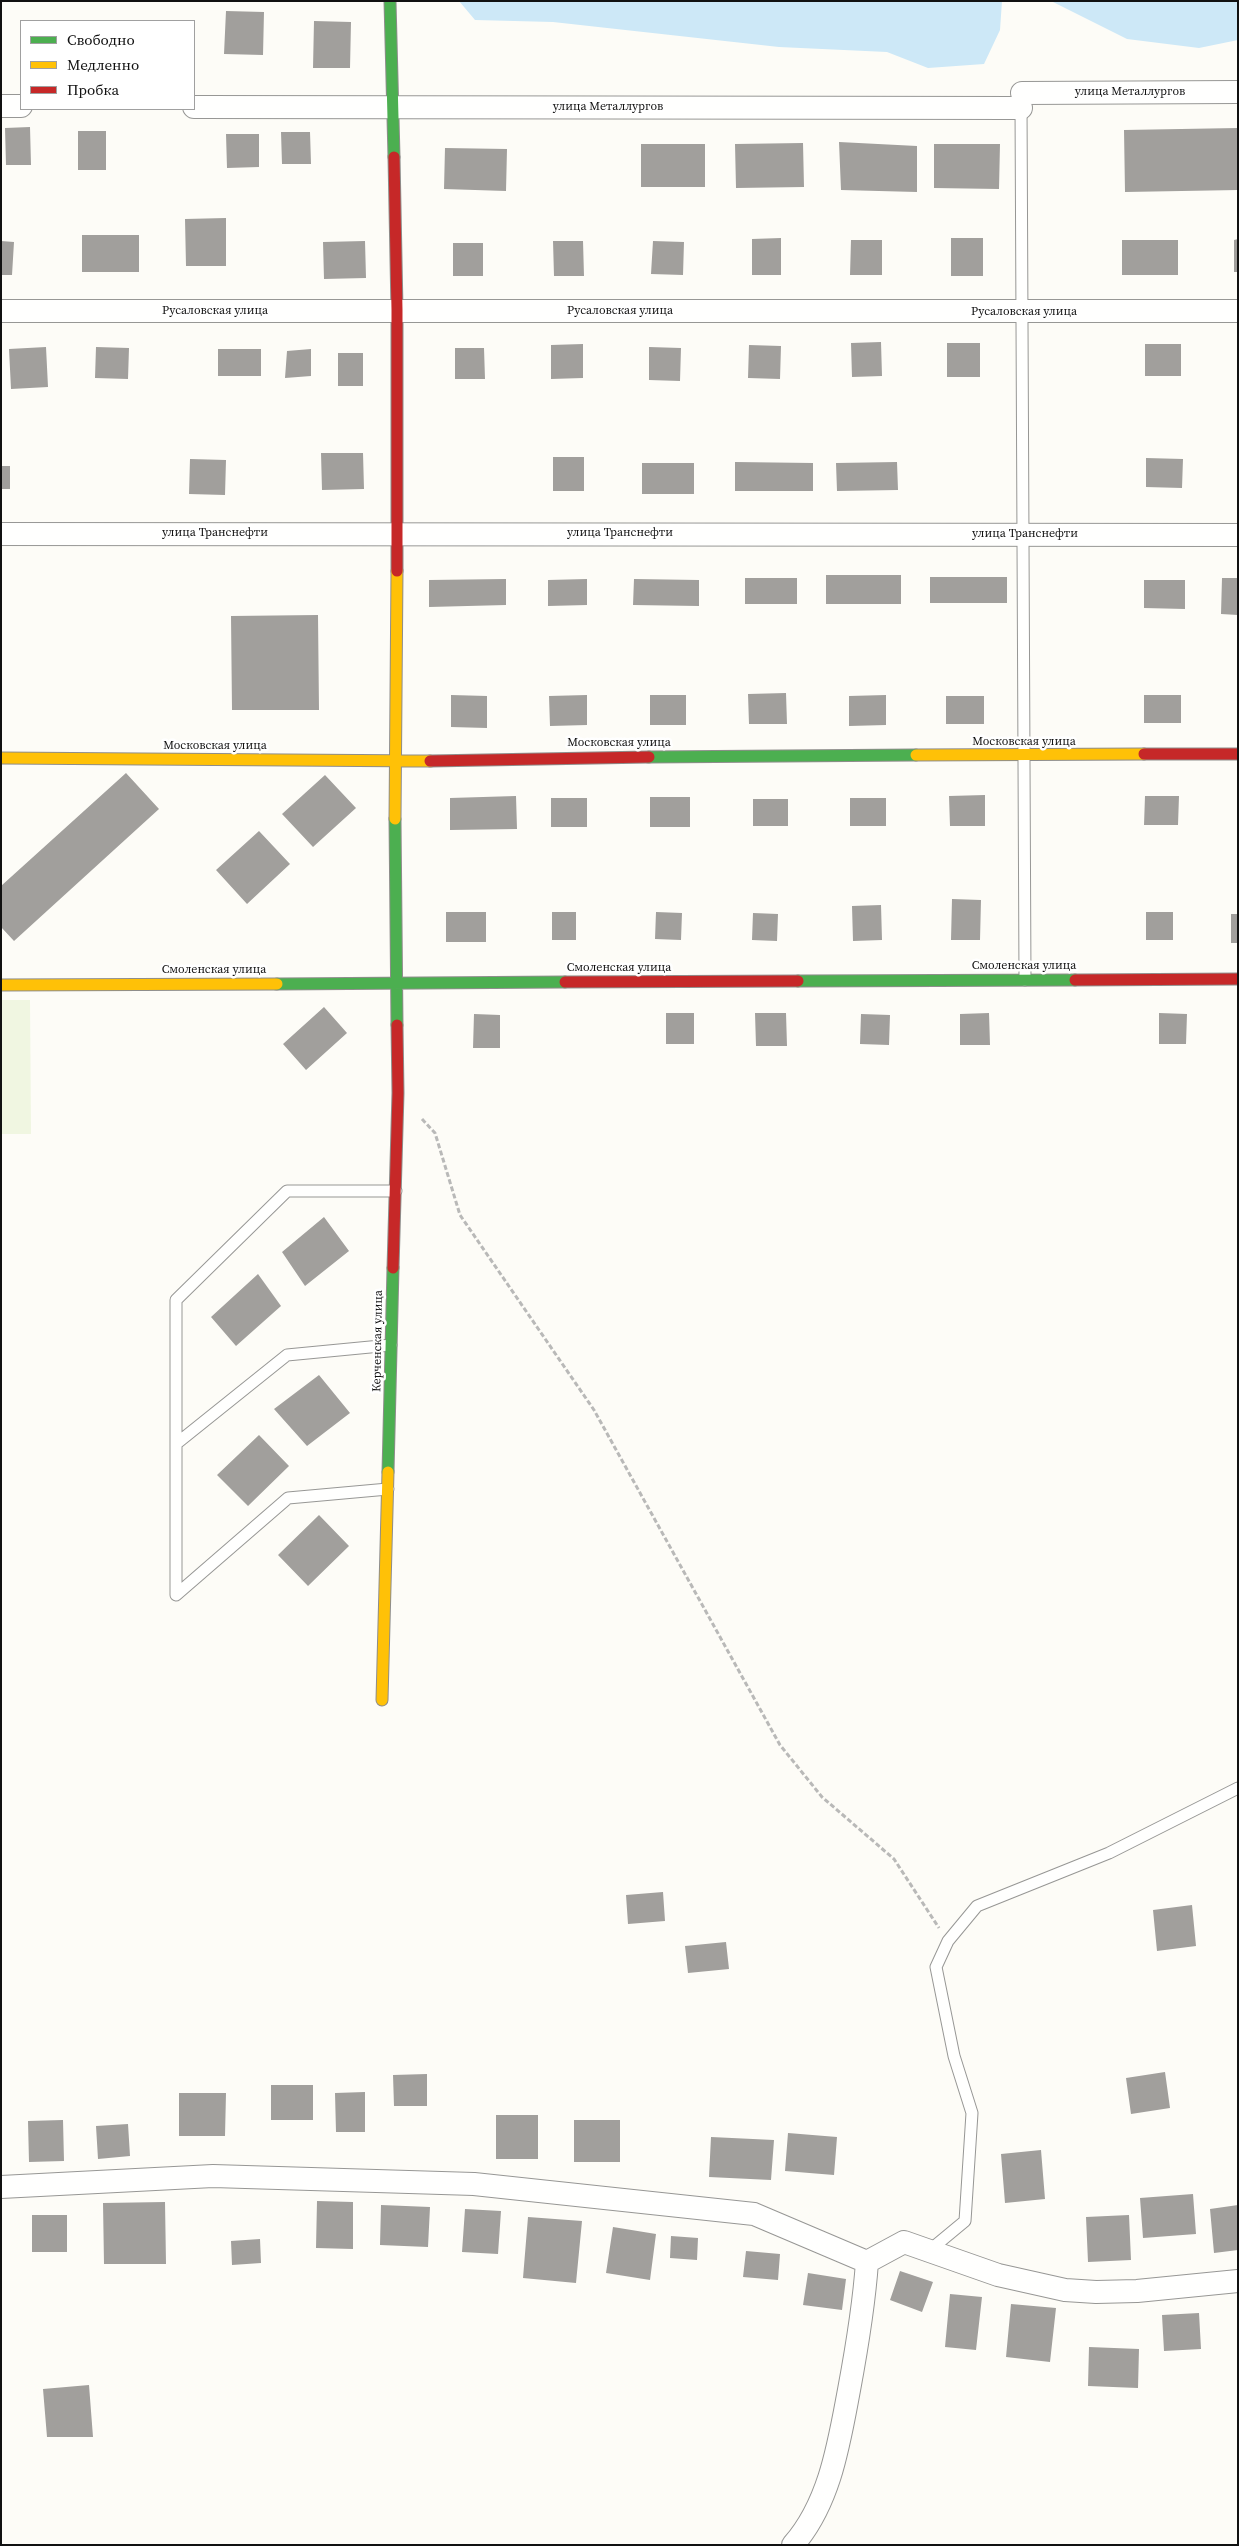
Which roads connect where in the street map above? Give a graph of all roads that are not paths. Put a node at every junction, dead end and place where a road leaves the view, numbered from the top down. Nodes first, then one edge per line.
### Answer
1 (390, 1) edge
2 (1238, 92) edge
3 (1022, 100) junction
4 (1, 106) edge
5 (20, 106) edge
6 (195, 107) edge
7 (391, 107) junction
8 (397, 310) junction
9 (1, 311) edge
10 (1238, 311) edge
11 (1024, 312) junction
12 (398, 532) junction
13 (1, 534) edge
14 (1025, 534) junction
15 (1238, 535) edge
16 (1238, 754) edge
17 (1023, 755) junction
18 (1, 758) edge
19 (394, 762) junction
20 (1238, 979) edge
21 (1025, 980) junction
22 (398, 983) junction
23 (1, 985) edge
24 (396, 1191) junction
25 (391, 1345) junction
26 (176, 1444) junction
27 (388, 1489) junction
28 (382, 1700) dead end
29 (1238, 1788) edge
30 (1, 2187) edge
31 (930, 2250) junction
32 (867, 2262) junction
33 (1238, 2281) edge
34 (793, 2545) edge

1 - 7 street, Керченская улица
2 - 3 street, улица Металлургов
3 - 7 street, улица Металлургов
3 - 11 lane
4 - 5 street
6 - 7 street, улица Металлургов
7 - 8 street, Керченская улица
8 - 9 street, Русаловская улица
8 - 11 street, Русаловская улица
8 - 12 street, Керченская улица
10 - 11 street, Русаловская улица
11 - 14 lane
12 - 13 street, улица Транснефти
12 - 14 street, улица Транснефти
12 - 19 street, Керченская улица
14 - 15 street, улица Транснефти
14 - 17 lane
16 - 17 street, Московская улица
17 - 19 street, Московская улица
17 - 21 lane
18 - 19 street, Московская улица
19 - 22 street, Керченская улица
20 - 21 street, Смоленская улица
21 - 22 street, Смоленская улица
22 - 23 street, Смоленская улица
22 - 24 street, Керченская улица
24 - 25 street, Керченская улица
24 - 26 lane
25 - 26 lane
25 - 27 street, Керченская улица
26 - 27 lane
27 - 28 street, Керченская улица
29 - 31 lane
30 - 32 street
31 - 32 street
31 - 33 street
32 - 34 street

